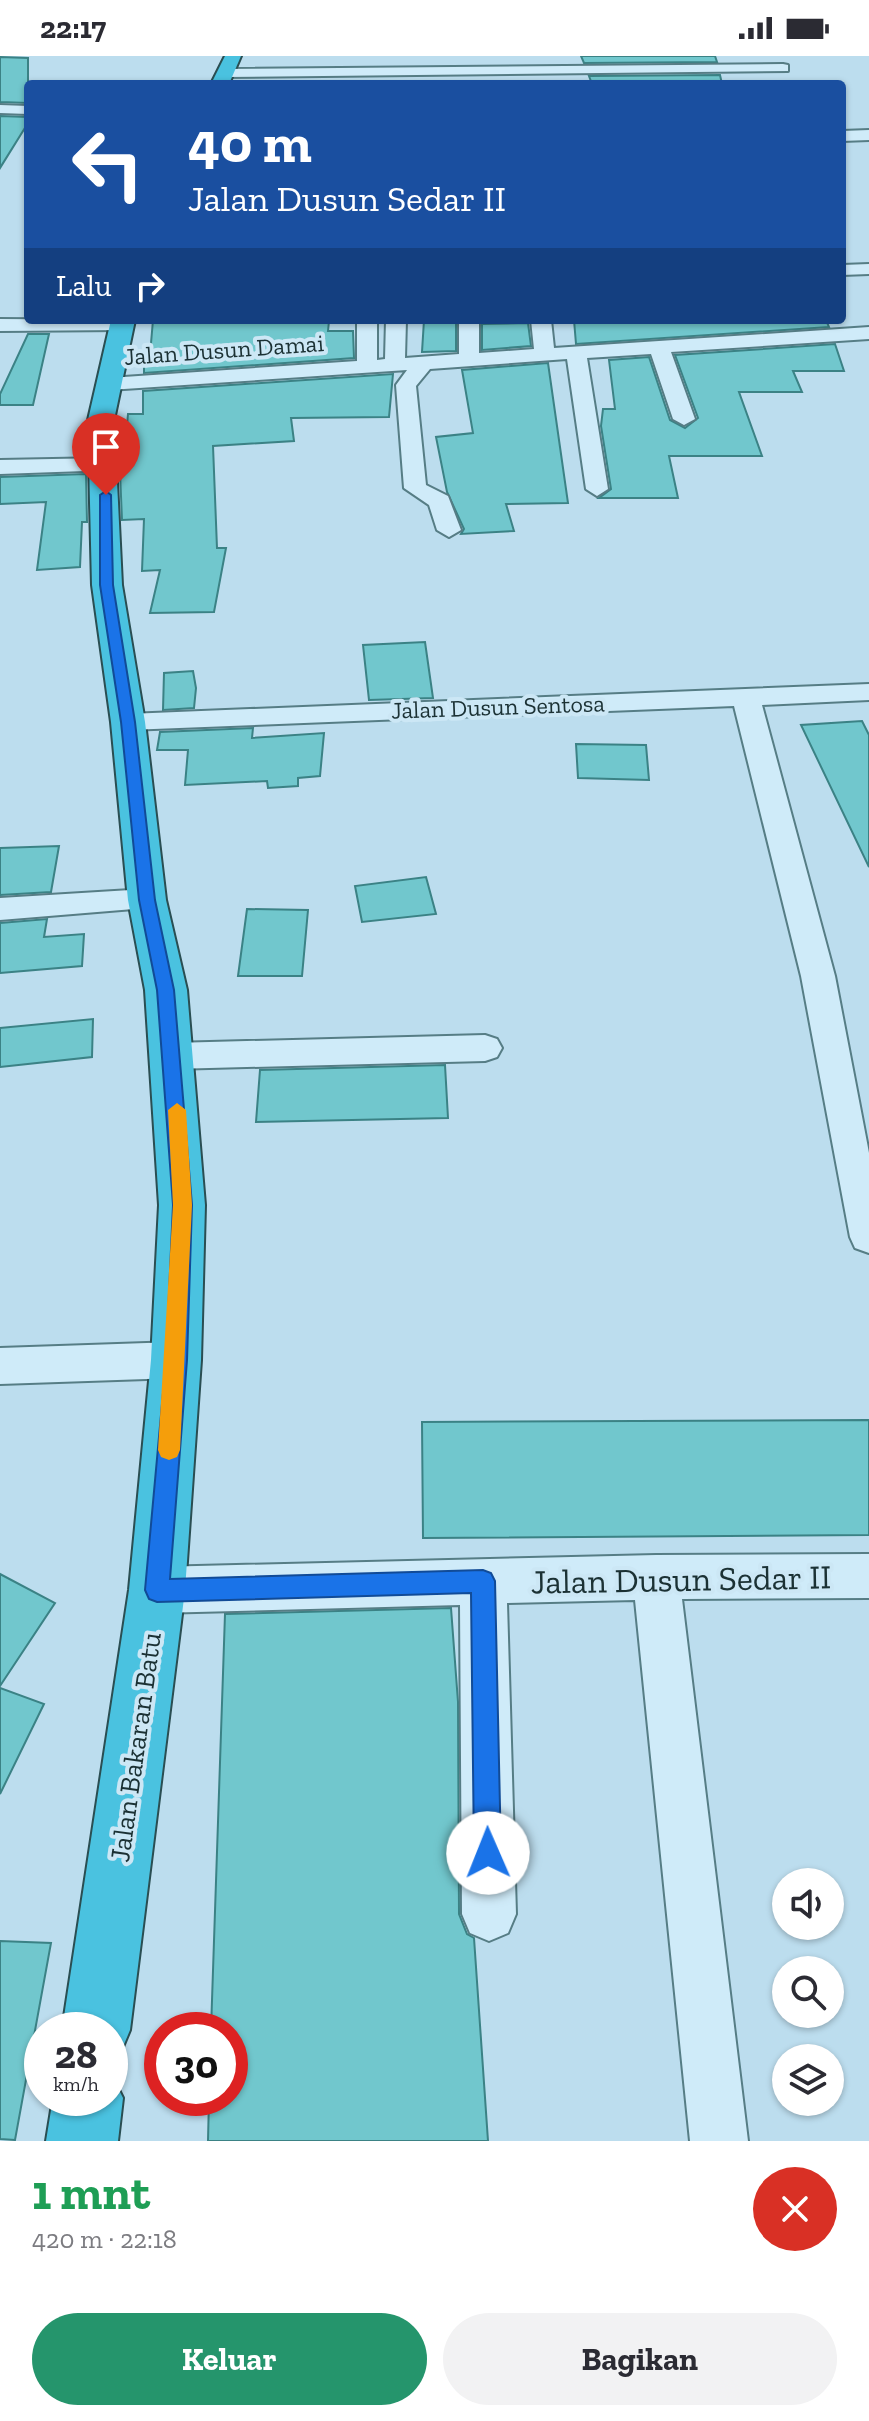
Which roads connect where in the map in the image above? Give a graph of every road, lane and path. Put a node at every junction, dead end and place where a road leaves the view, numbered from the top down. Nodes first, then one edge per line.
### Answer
1 (233, 56) edge
2 (367, 56) edge
3 (782, 62) edge
4 (492, 63) edge
5 (581, 70) edge
6 (698, 70) edge
7 (366, 72) junction
8 (458, 77) edge
9 (223, 79) edge
10 (0, 109) edge
11 (24, 110) edge
12 (869, 135) edge
13 (846, 136) edge
14 (869, 269) edge
15 (846, 270) edge
16 (41, 324) edge
17 (122, 324) edge
18 (367, 324) edge
19 (396, 324) edge
20 (469, 324) edge
21 (541, 324) edge
22 (0, 325) edge
23 (869, 333) edge
24 (658, 345) junction
25 (576, 353) junction
26 (545, 354) junction
27 (469, 359) junction
28 (425, 362) junction
29 (395, 364) junction
30 (367, 366) junction
31 (109, 384) junction
32 (684, 419) dead end
33 (105, 465) junction
34 (0, 467) edge
35 (597, 489) dead end
36 (449, 530) dead end
37 (869, 692) edge
38 (746, 697) junction
39 (128, 722) junction
40 (147, 900) junction
41 (0, 909) edge
42 (485, 1048) dead end
43 (172, 1056) junction
44 (858, 1138) edge
45 (869, 1237) edge
46 (176, 1360) junction
47 (0, 1366) edge
48 (869, 1576) edge
49 (656, 1577) junction
50 (483, 1581) junction
51 (157, 1590) junction
52 (489, 1914) dead end
53 (98, 2012) edge
54 (85, 2116) edge
55 (82, 2141) edge
56 (719, 2141) edge

1 - 9 highway
2 - 7 street
3 - 6 street
4 - 5 street
4 - 8 street
5 - 6 street
7 - 8 street
7 - 9 street
10 - 11 street
12 - 13 street
14 - 15 street
16 - 22 street
17 - 31 highway, Jalan Bakaran Batu
18 - 30 street
19 - 29 street
20 - 27 street
21 - 26 street
23 - 24 street, Jalan Dusun Damai
24 - 25 street, Jalan Dusun Damai
24 - 32 street
25 - 26 street, Jalan Dusun Damai
25 - 35 street
26 - 27 street, Jalan Dusun Damai
27 - 28 street, Jalan Dusun Damai
28 - 29 street, Jalan Dusun Damai
28 - 36 street
29 - 30 street, Jalan Dusun Damai
30 - 31 street, Jalan Dusun Damai
31 - 33 highway, Jalan Bakaran Batu
33 - 34 street
33 - 39 highway, Jalan Bakaran Batu
37 - 38 street, Jalan Dusun Sentosa
38 - 39 street, Jalan Dusun Sentosa
38 - 44 street
39 - 40 highway, Jalan Bakaran Batu
40 - 41 street
40 - 43 highway, Jalan Bakaran Batu
42 - 43 street
43 - 46 highway, Jalan Bakaran Batu
44 - 45 street
46 - 47 street
46 - 51 highway, Jalan Bakaran Batu
48 - 49 street, Jalan Dusun Sedar II
49 - 50 street, Jalan Dusun Sedar II
49 - 56 street
50 - 51 street, Jalan Dusun Sedar II
50 - 52 street
51 - 53 highway, Jalan Bakaran Batu
54 - 55 highway

